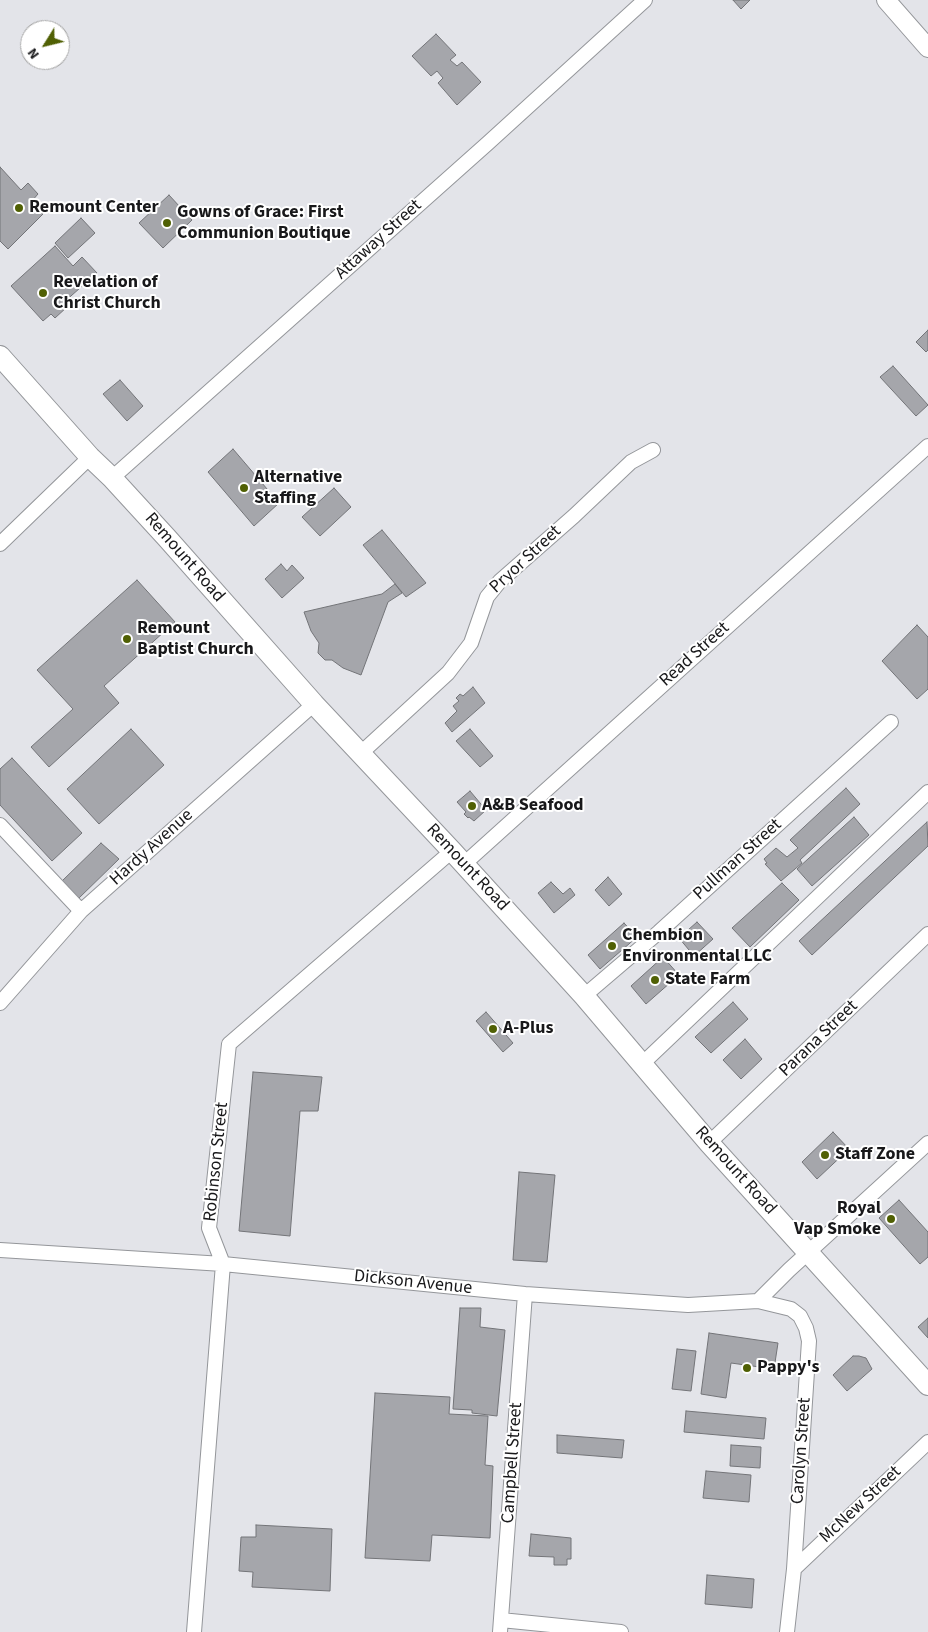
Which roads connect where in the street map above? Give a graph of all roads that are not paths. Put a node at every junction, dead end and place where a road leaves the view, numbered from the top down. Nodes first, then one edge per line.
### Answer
1 (645, 0) edge
2 (886, 0) edge
3 (928, 48) edge
4 (0, 356) edge
5 (928, 446) edge
6 (653, 450) dead end
7 (90, 457) junction
8 (112, 478) junction
9 (0, 544) edge
10 (314, 704) junction
11 (891, 722) dead end
12 (361, 753) junction
13 (928, 792) edge
14 (0, 825) edge
15 (458, 858) junction
16 (81, 911) junction
17 (928, 934) edge
18 (584, 996) junction
19 (0, 1003) edge
20 (642, 1064) junction
21 (928, 1142) edge
22 (709, 1143) junction
23 (0, 1250) edge
24 (808, 1254) junction
25 (223, 1264) junction
26 (525, 1294) junction
27 (758, 1301) junction
28 (928, 1385) edge
29 (928, 1442) edge
30 (794, 1569) junction
31 (501, 1626) edge
32 (194, 1632) edge
33 (621, 1632) edge
34 (787, 1632) edge

1 - 8 street, Attaway Street
2 - 3 street
4 - 7 main road, Remount Road
5 - 15 street, Read Street
6 - 12 street, Pryor Street
7 - 8 main road, Remount Road
7 - 9 street
8 - 10 main road, Remount Road
10 - 12 main road, Remount Road
10 - 16 street, Hardy Avenue
11 - 18 street, Pullman Street
12 - 15 main road, Remount Road
13 - 20 street
14 - 16 street
15 - 18 main road, Remount Road
15 - 25 street, Robinson Street
16 - 19 street, Hardy Avenue
17 - 22 street, Parana Street
18 - 20 main road, Remount Road
20 - 22 main road, Remount Road
21 - 24 street
22 - 24 main road, Remount Road
23 - 25 street, Dickson Avenue
24 - 27 street
24 - 28 main road, Remount Road
25 - 26 street, Dickson Avenue
25 - 32 street, Robinson Street
26 - 27 street, Dickson Avenue
26 - 31 street, Campbell Street
27 - 30 street, Carolyn Street
29 - 30 street, McNew Street
30 - 34 street, Carolyn Street
31 - 33 street

